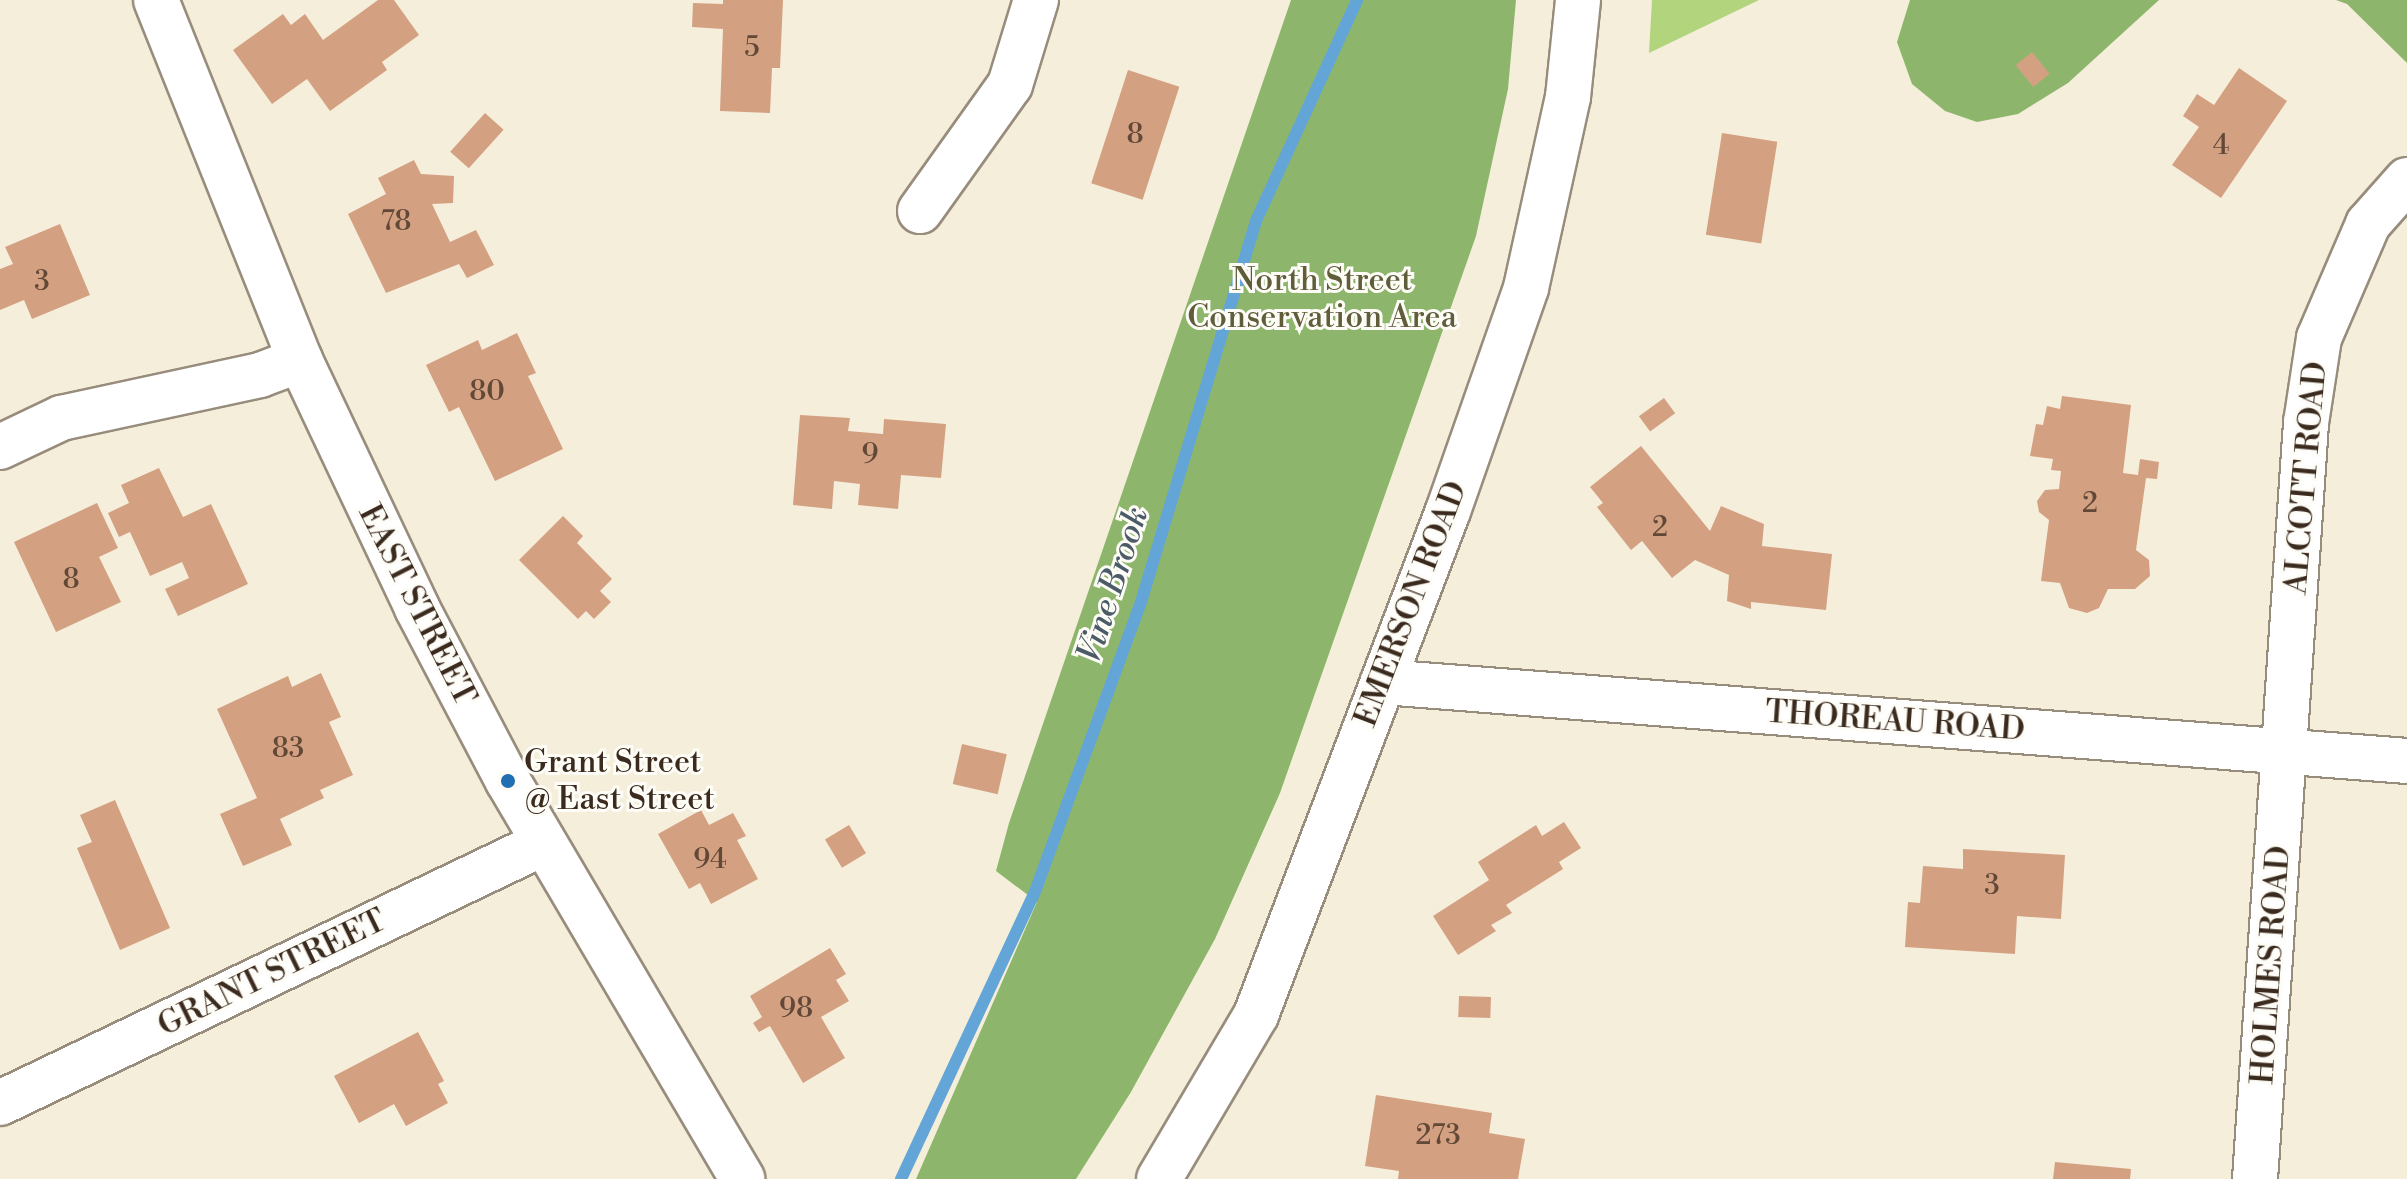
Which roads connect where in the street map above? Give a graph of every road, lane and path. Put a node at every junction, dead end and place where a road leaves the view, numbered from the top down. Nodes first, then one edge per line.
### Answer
1 (156, 0) edge
2 (1036, 0) edge
3 (1578, 0) edge
4 (2407, 180) edge
5 (920, 211) dead end
6 (300, 360) junction
7 (0, 447) edge
8 (1383, 682) junction
9 (2285, 752) junction
10 (2407, 761) edge
11 (544, 843) junction
12 (0, 1103) edge
13 (742, 1179) edge
14 (1159, 1179) edge
15 (2255, 1179) edge

1 - 6 street, EAST STREET
2 - 5 street
3 - 8 street, EMERSON ROAD
4 - 9 street, ALCOTT ROAD
6 - 7 street
6 - 11 street, EAST STREET
8 - 9 street, THOREAU ROAD
8 - 14 street, EMERSON ROAD
9 - 10 street, THOREAU ROAD
9 - 15 street, HOLMES ROAD
11 - 12 street, GRANT STREET
11 - 13 street, EAST STREET

